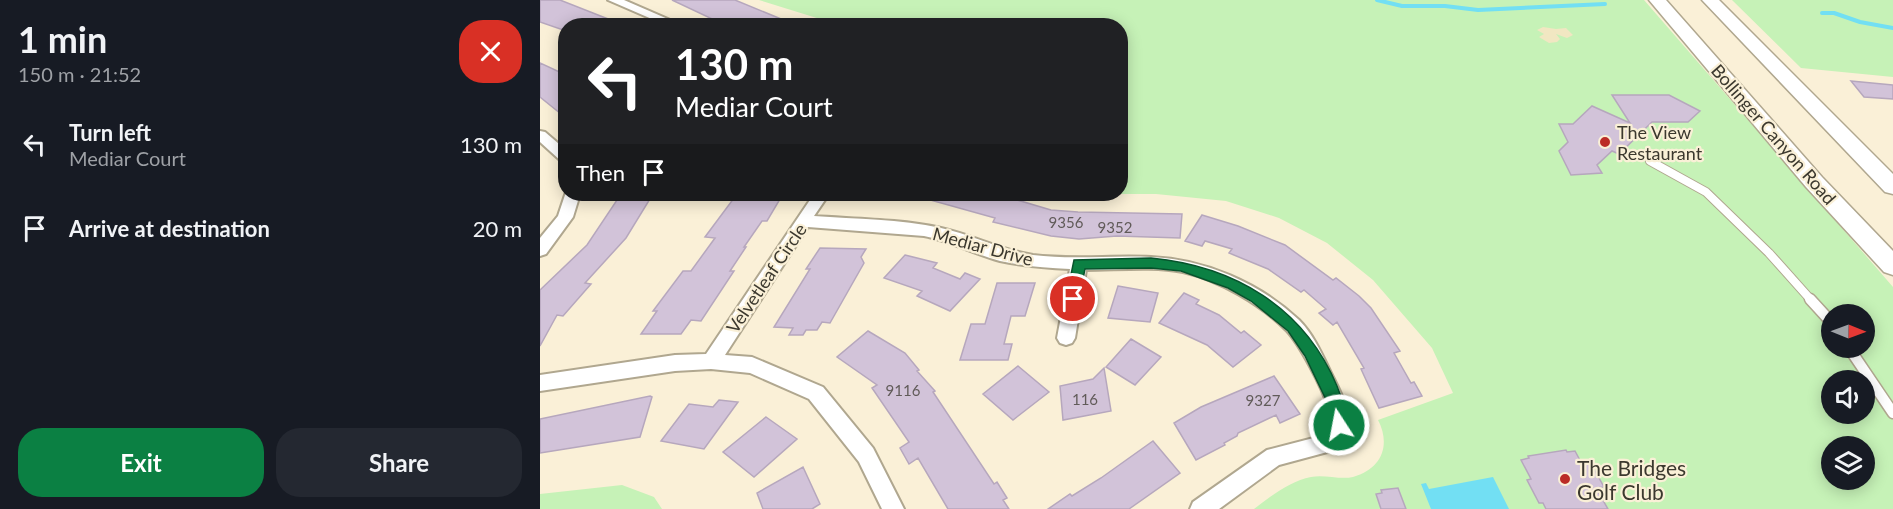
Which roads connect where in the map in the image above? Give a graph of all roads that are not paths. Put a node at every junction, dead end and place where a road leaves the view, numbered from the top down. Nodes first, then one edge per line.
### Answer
1 (614, 0) edge
2 (1657, 0) edge
3 (1710, 0) edge
4 (659, 18) edge
5 (540, 135) edge
6 (558, 151) edge
7 (1650, 160) dead end
8 (1893, 187) edge
9 (570, 201) edge
10 (817, 201) edge
11 (804, 221) junction
12 (540, 250) edge
13 (1079, 264) junction
14 (1893, 266) edge
15 (1821, 311) edge
16 (1066, 338) dead end
17 (1856, 358) edge
18 (711, 362) junction
19 (540, 383) edge
20 (1893, 413) edge
21 (893, 509) edge
22 (1201, 509) edge

1 - 4 street
2 - 14 main road, Bollinger Canyon Road
3 - 8 main road
5 - 6 street
7 - 15 lane
9 - 12 street
10 - 11 street, Velvetleaf Circle
11 - 13 street, Mediar Drive
11 - 18 street, Velvetleaf Circle
13 - 16 street
13 - 22 street, Mediar Drive
17 - 20 lane
18 - 19 street
18 - 21 street

